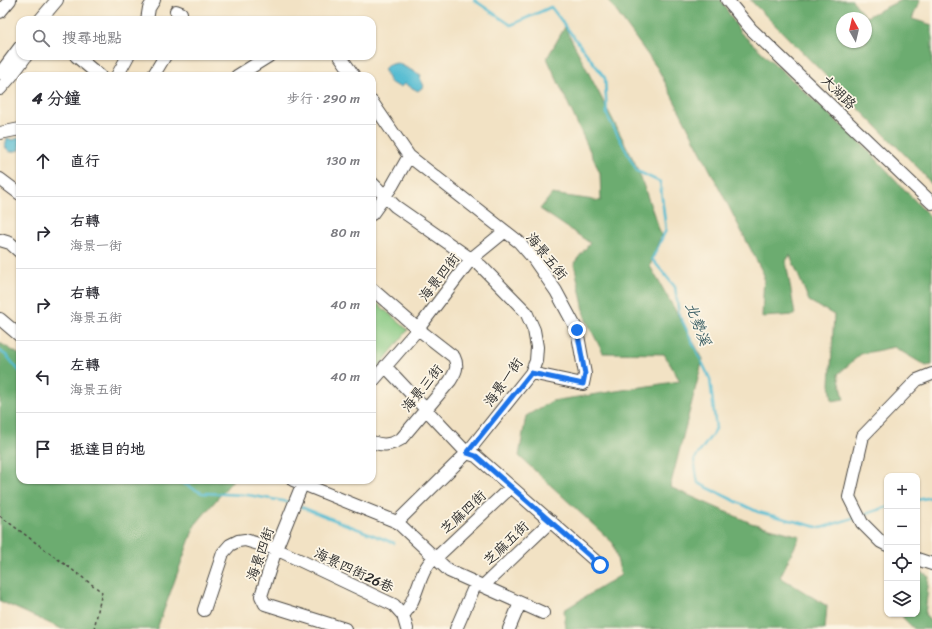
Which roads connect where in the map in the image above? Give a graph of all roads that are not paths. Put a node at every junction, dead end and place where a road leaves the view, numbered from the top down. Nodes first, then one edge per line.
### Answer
1 (10, 0) edge
2 (56, 0) edge
3 (154, 0) edge
4 (727, 0) edge
5 (0, 12) edge
6 (43, 16) edge
7 (147, 16) edge
8 (16, 54) edge
9 (21, 60) edge
10 (81, 60) edge
11 (126, 60) edge
12 (163, 60) edge
13 (262, 60) edge
14 (343, 60) edge
15 (6, 71) edge
16 (95, 72) edge
17 (119, 72) edge
18 (155, 72) edge
19 (243, 72) edge
20 (351, 72) edge
21 (0, 89) edge
22 (376, 108) edge
23 (16, 130) edge
24 (0, 132) edge
25 (410, 156) junction
26 (0, 179) edge
27 (376, 187) edge
28 (16, 191) edge
29 (385, 197) junction
30 (932, 203) edge
31 (376, 209) edge
32 (504, 232) junction
33 (0, 240) edge
34 (16, 248) edge
35 (471, 259) junction
36 (376, 292) edge
37 (0, 319) edge
38 (418, 329) junction
39 (16, 333) edge
40 (385, 366) junction
41 (531, 373) junction
42 (932, 374) edge
43 (376, 377) edge
44 (425, 409) junction
45 (376, 444) edge
46 (467, 453) junction
47 (299, 484) edge
48 (307, 484) edge
49 (511, 487) junction
50 (397, 522) junction
51 (551, 522) junction
52 (884, 544) edge
53 (276, 549) junction
54 (434, 557) junction
55 (920, 560) edge
56 (932, 564) edge
57 (600, 565) dead end
58 (479, 585) junction
59 (520, 603) junction
60 (204, 610) dead end
61 (543, 613) dead end
62 (403, 615) junction
63 (345, 629) edge
64 (407, 629) edge
65 (456, 629) edge
66 (509, 629) edge

1 - 5 street
2 - 6 street
3 - 7 street
4 - 30 street, 大湖路
8 - 15 street
9 - 15 street
10 - 16 street
11 - 17 street
12 - 18 street
13 - 19 street
14 - 20 street
15 - 21 street
22 - 25 street, 海景五街
23 - 24 street
25 - 29 street
25 - 32 street, 海景五街
26 - 28 street
27 - 29 street, 海景一街
29 - 31 street
29 - 35 street, 海景一街
32 - 35 street, 海景四街
32 - 41 street, 海景五街
33 - 34 street
35 - 38 street, 海景四街
35 - 41 street, 海景一街
36 - 38 street, 海景三街
37 - 39 street
38 - 40 street, 海景四街
38 - 44 street, 海景三街
40 - 43 street, 海景四街
40 - 44 street
41 - 46 street, 海景一街
42 - 52 street
44 - 45 street, 海景三街
44 - 46 street
46 - 49 street
46 - 50 street, 海景一街
47 - 53 street, 海景四街
48 - 50 street
49 - 51 street
49 - 54 street, 芝麻四街
50 - 54 street
51 - 57 street
51 - 58 street, 芝麻五街
53 - 60 street, 海景四街26巷
53 - 62 street, 海景四街26巷
53 - 63 street, 海景四街
54 - 58 street
54 - 62 street
55 - 56 street
58 - 59 street
58 - 65 street
59 - 61 street
59 - 66 street
62 - 64 street

